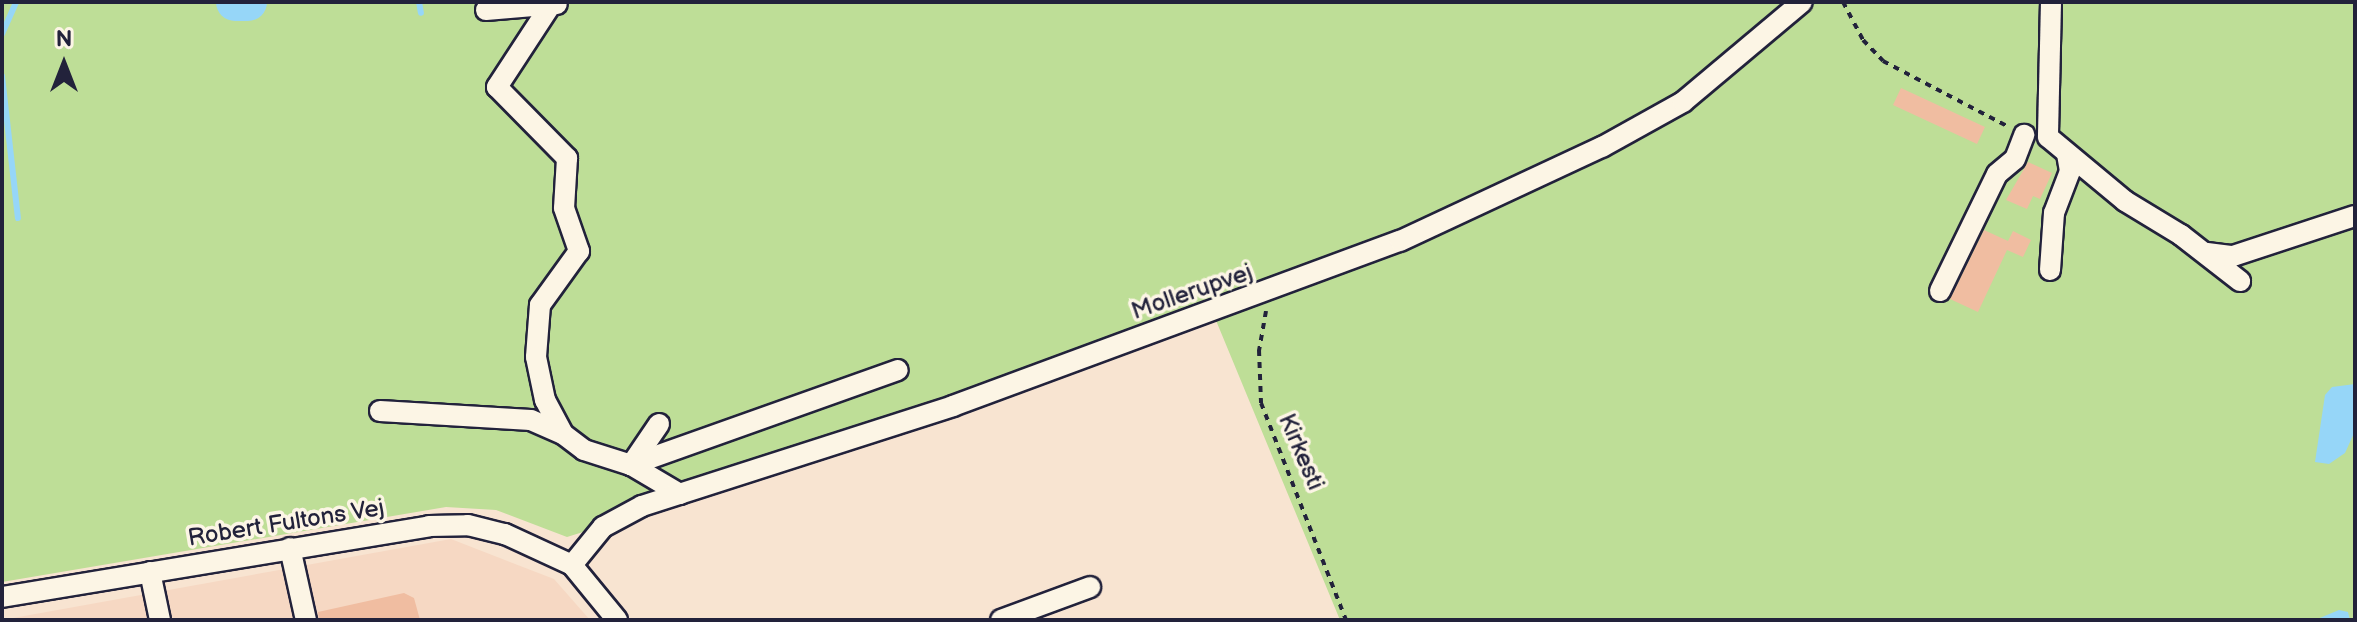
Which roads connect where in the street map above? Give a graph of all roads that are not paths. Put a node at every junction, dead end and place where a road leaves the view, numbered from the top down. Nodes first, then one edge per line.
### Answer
1 (1802, 2) edge
2 (2051, 2) edge
3 (556, 4) edge
4 (486, 10) dead end
5 (2024, 135) road end
6 (2067, 154) junction
7 (2355, 216) edge
8 (2203, 252) junction
9 (2050, 270) dead end
10 (2240, 281) dead end
11 (1940, 291) dead end
12 (898, 370) dead end
13 (380, 411) dead end
14 (659, 424) dead end
15 (563, 434) junction
16 (631, 465) junction
17 (680, 494) junction
18 (290, 548) junction
19 (572, 565) junction
20 (150, 572) junction
21 (1090, 587) dead end
22 (2, 597) edge
23 (160, 620) edge
24 (306, 620) edge
25 (617, 620) edge
26 (1001, 620) edge

1 - 17 street, Mollerupvej
2 - 6 street
3 - 4 street
3 - 15 street
5 - 11 street
6 - 8 street
6 - 9 street
7 - 8 street
8 - 10 street
12 - 16 street
13 - 15 street
14 - 16 street
15 - 16 street
16 - 17 street
17 - 19 street, Mollerupvej
18 - 19 street, Robert Fultons Vej
18 - 20 street, Robert Fultons Vej
18 - 24 street
19 - 25 street
20 - 22 street, Robert Fultons Vej
20 - 23 street
21 - 26 street

